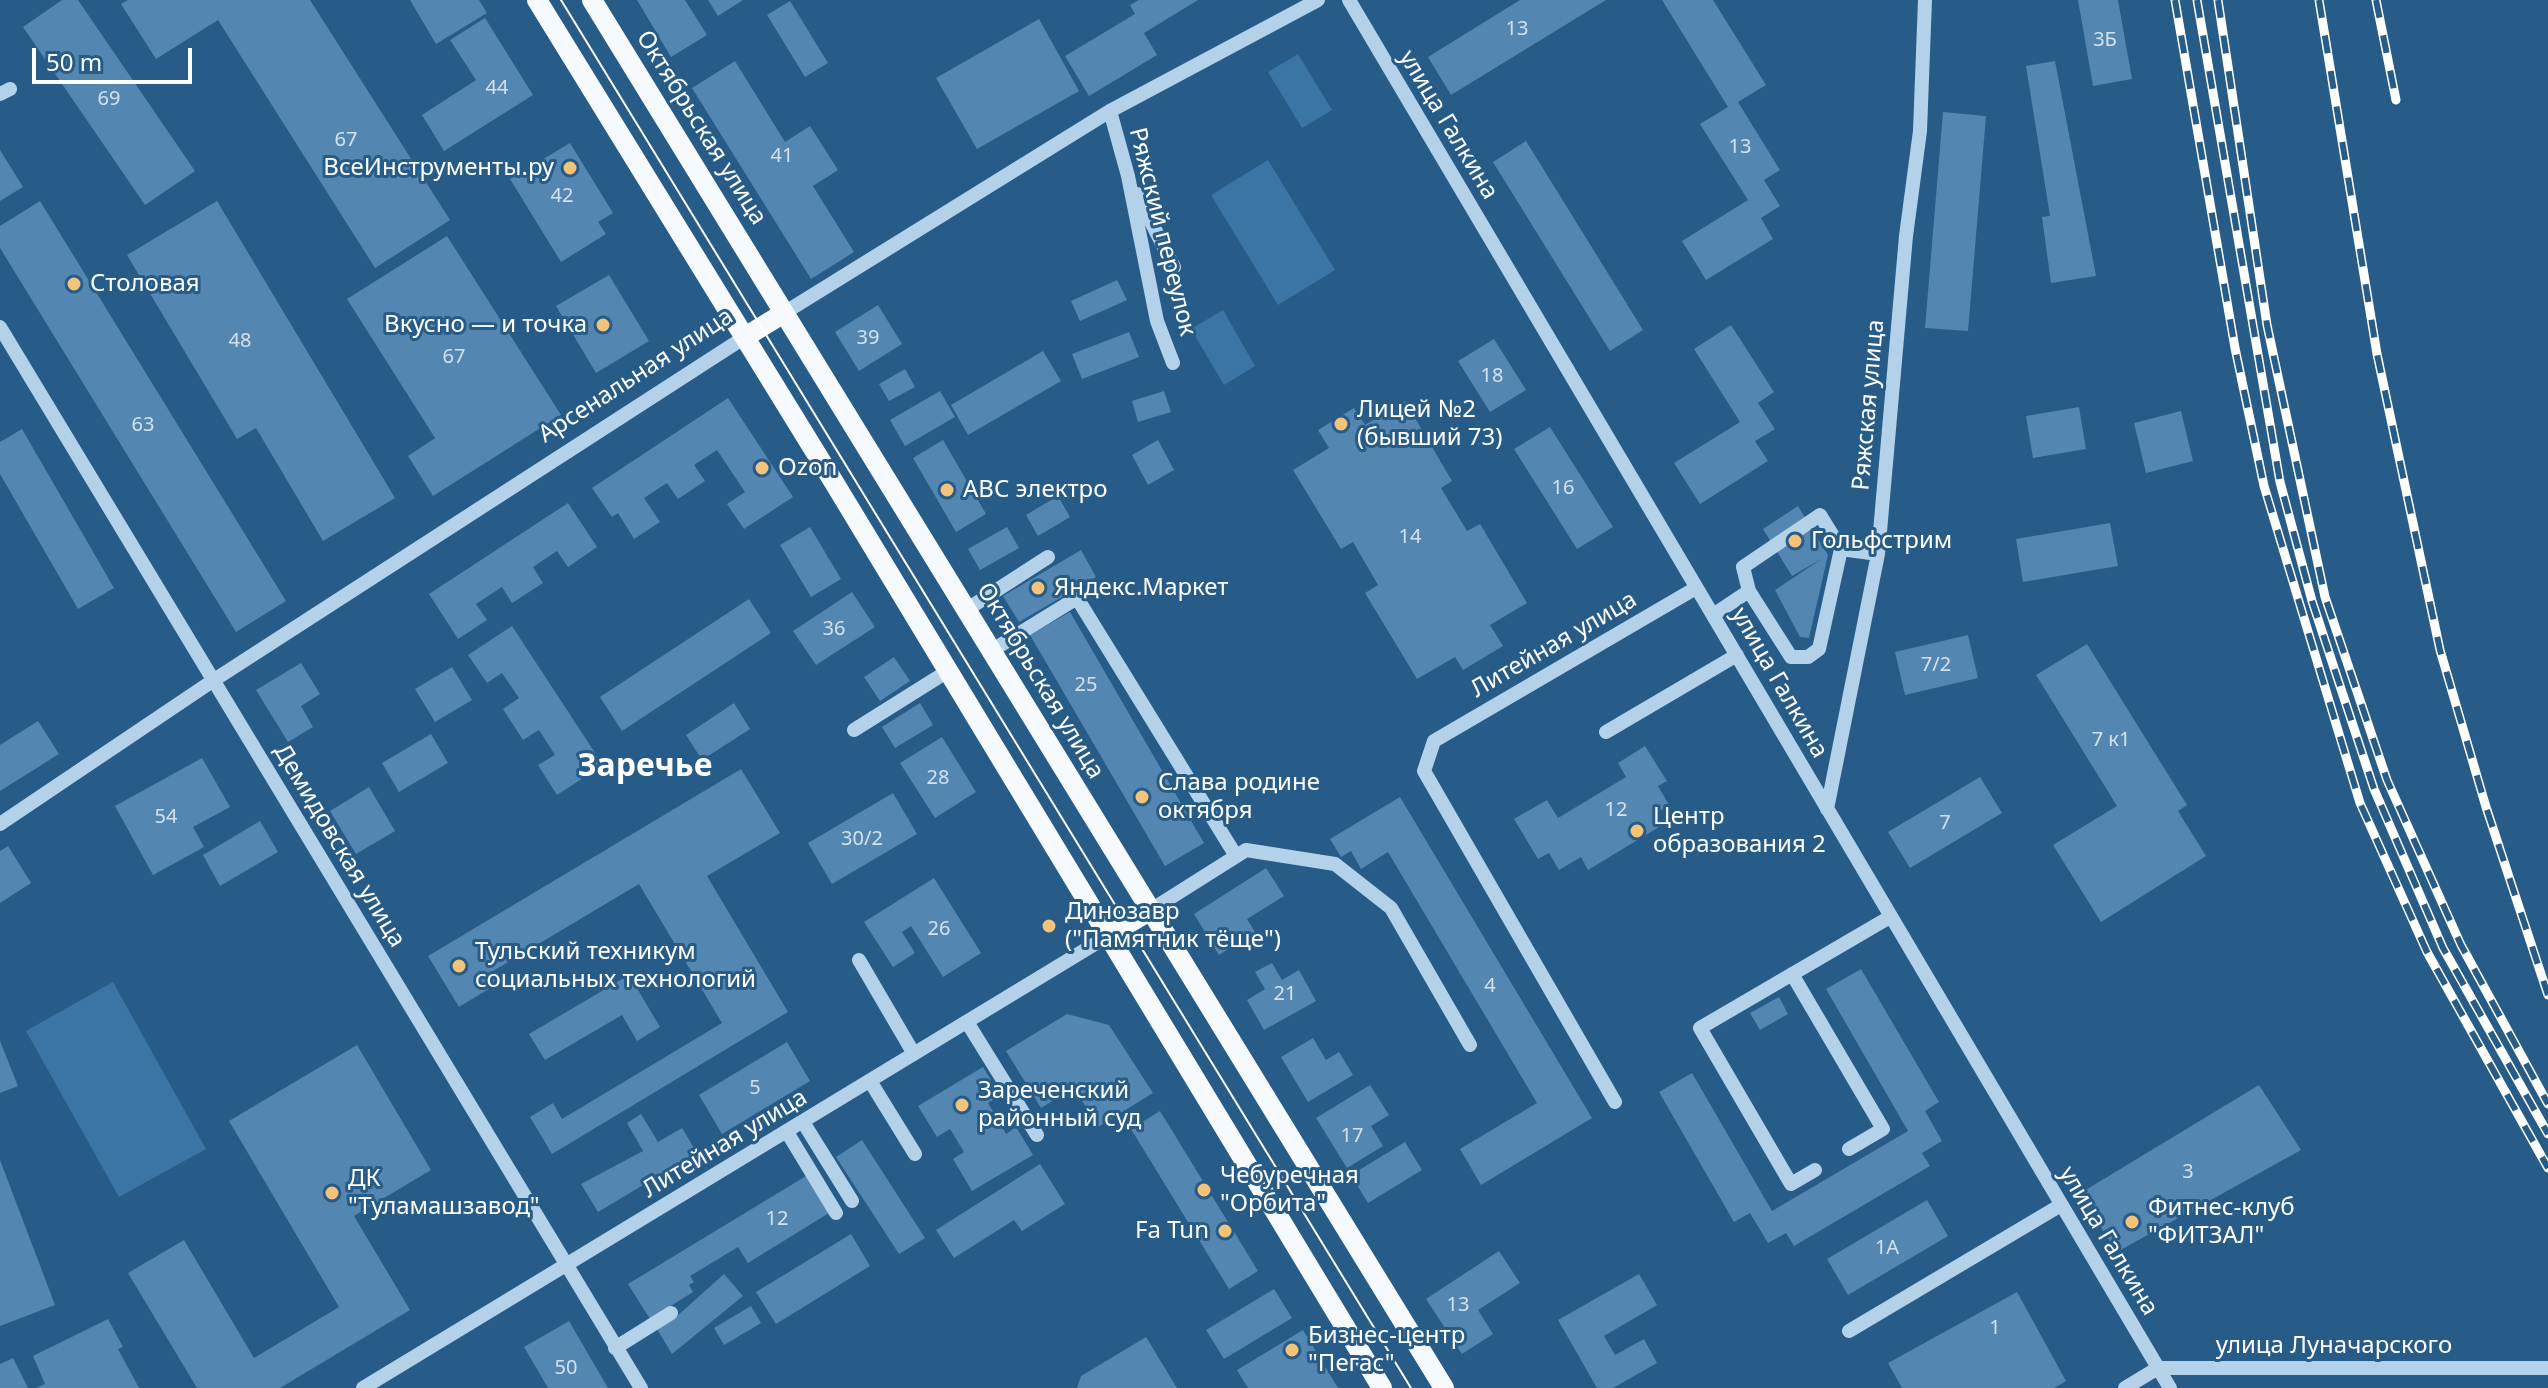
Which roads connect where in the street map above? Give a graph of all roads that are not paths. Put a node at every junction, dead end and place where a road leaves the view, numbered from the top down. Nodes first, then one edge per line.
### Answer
1 (537, 0) edge
2 (592, 0) edge
3 (1318, 0) edge
4 (1349, 0) edge
5 (1925, 0) edge
6 (1110, 111) junction
7 (1128, 176) junction
8 (1174, 267) dead end
9 (784, 313) junction
10 (0, 327) edge
11 (745, 337) junction
12 (1173, 363) dead end
13 (1841, 549) junction
14 (1878, 554) junction
15 (1048, 557) dead end
16 (1696, 588) junction
17 (1749, 591) junction
18 (966, 610) junction
19 (1713, 615) junction
20 (991, 651) junction
21 (1737, 655) junction
22 (948, 671) junction
23 (214, 680) junction
24 (854, 730) dead end
25 (1606, 732) dead end
26 (1827, 809) junction
27 (0, 824) edge
28 (1241, 853) junction
29 (1151, 910) junction
30 (1890, 917) junction
31 (1108, 936) junction
32 (859, 960) dead end
33 (1792, 974) junction
34 (967, 1022) junction
35 (1470, 1045) dead end
36 (914, 1054) junction
37 (870, 1081) junction
38 (1615, 1102) dead end
39 (803, 1122) junction
40 (787, 1132) junction
41 (1037, 1135) dead end
42 (1849, 1149) dead end
43 (915, 1154) dead end
44 (1815, 1170) dead end
45 (852, 1201) dead end
46 (2061, 1205) junction
47 (836, 1213) dead end
48 (565, 1267) junction
49 (671, 1313) dead end
50 (1849, 1331) dead end
51 (615, 1348) junction
52 (2158, 1368) junction
53 (2548, 1368) edge
54 (363, 1388) edge
55 (641, 1388) edge
56 (1382, 1388) edge
57 (1444, 1388) edge
58 (2125, 1388) edge
59 (2170, 1388) edge

1 - 11 main road
2 - 9 main road, Октябрьская улица
3 - 6 street, Арсенальная улица
4 - 16 street, улица Галкина
5 - 14 street, Ряжская улица
6 - 7 street, Ряжский переулок
6 - 9 street, Арсенальная улица
7 - 8 street
7 - 12 street, Ряжский переулок
9 - 11 main road, Арсенальная улица
9 - 18 main road, Октябрьская улица
10 - 23 street, Демидовская улица
11 - 22 main road
11 - 23 street, Арсенальная улица
13 - 14 street
13 - 17 street
13 - 17 street
14 - 26 street, Ряжская улица
15 - 18 street
16 - 19 street, улица Галкина
16 - 38 street, Литейная улица
17 - 19 street
18 - 20 main road, Октябрьская улица
19 - 21 street, улица Галкина
20 - 28 street
20 - 29 main road, Октябрьская улица
21 - 25 street
21 - 26 street, улица Галкина
22 - 24 street
22 - 31 main road
23 - 27 street, Арсенальная улица
23 - 48 street, Демидовская улица
26 - 30 street, улица Галкина
28 - 29 street
28 - 35 street
29 - 31 main road
29 - 57 main road, Октябрьская улица
30 - 33 street
30 - 46 street, улица Галкина
31 - 34 street, Литейная улица
31 - 56 main road
32 - 36 street
33 - 42 street
33 - 44 street
34 - 36 street, Литейная улица
34 - 41 street
36 - 37 street, Литейная улица
37 - 39 street, Литейная улица
37 - 43 street
39 - 40 street, Литейная улица
39 - 45 street
40 - 47 street
40 - 48 street, Литейная улица
46 - 50 street
46 - 52 street, улица Галкина
48 - 51 street, Демидовская улица
48 - 54 street, Литейная улица
49 - 51 street
51 - 55 street, Демидовская улица
52 - 53 street, улица Луначарского
52 - 58 street
52 - 59 street, улица Галкина

